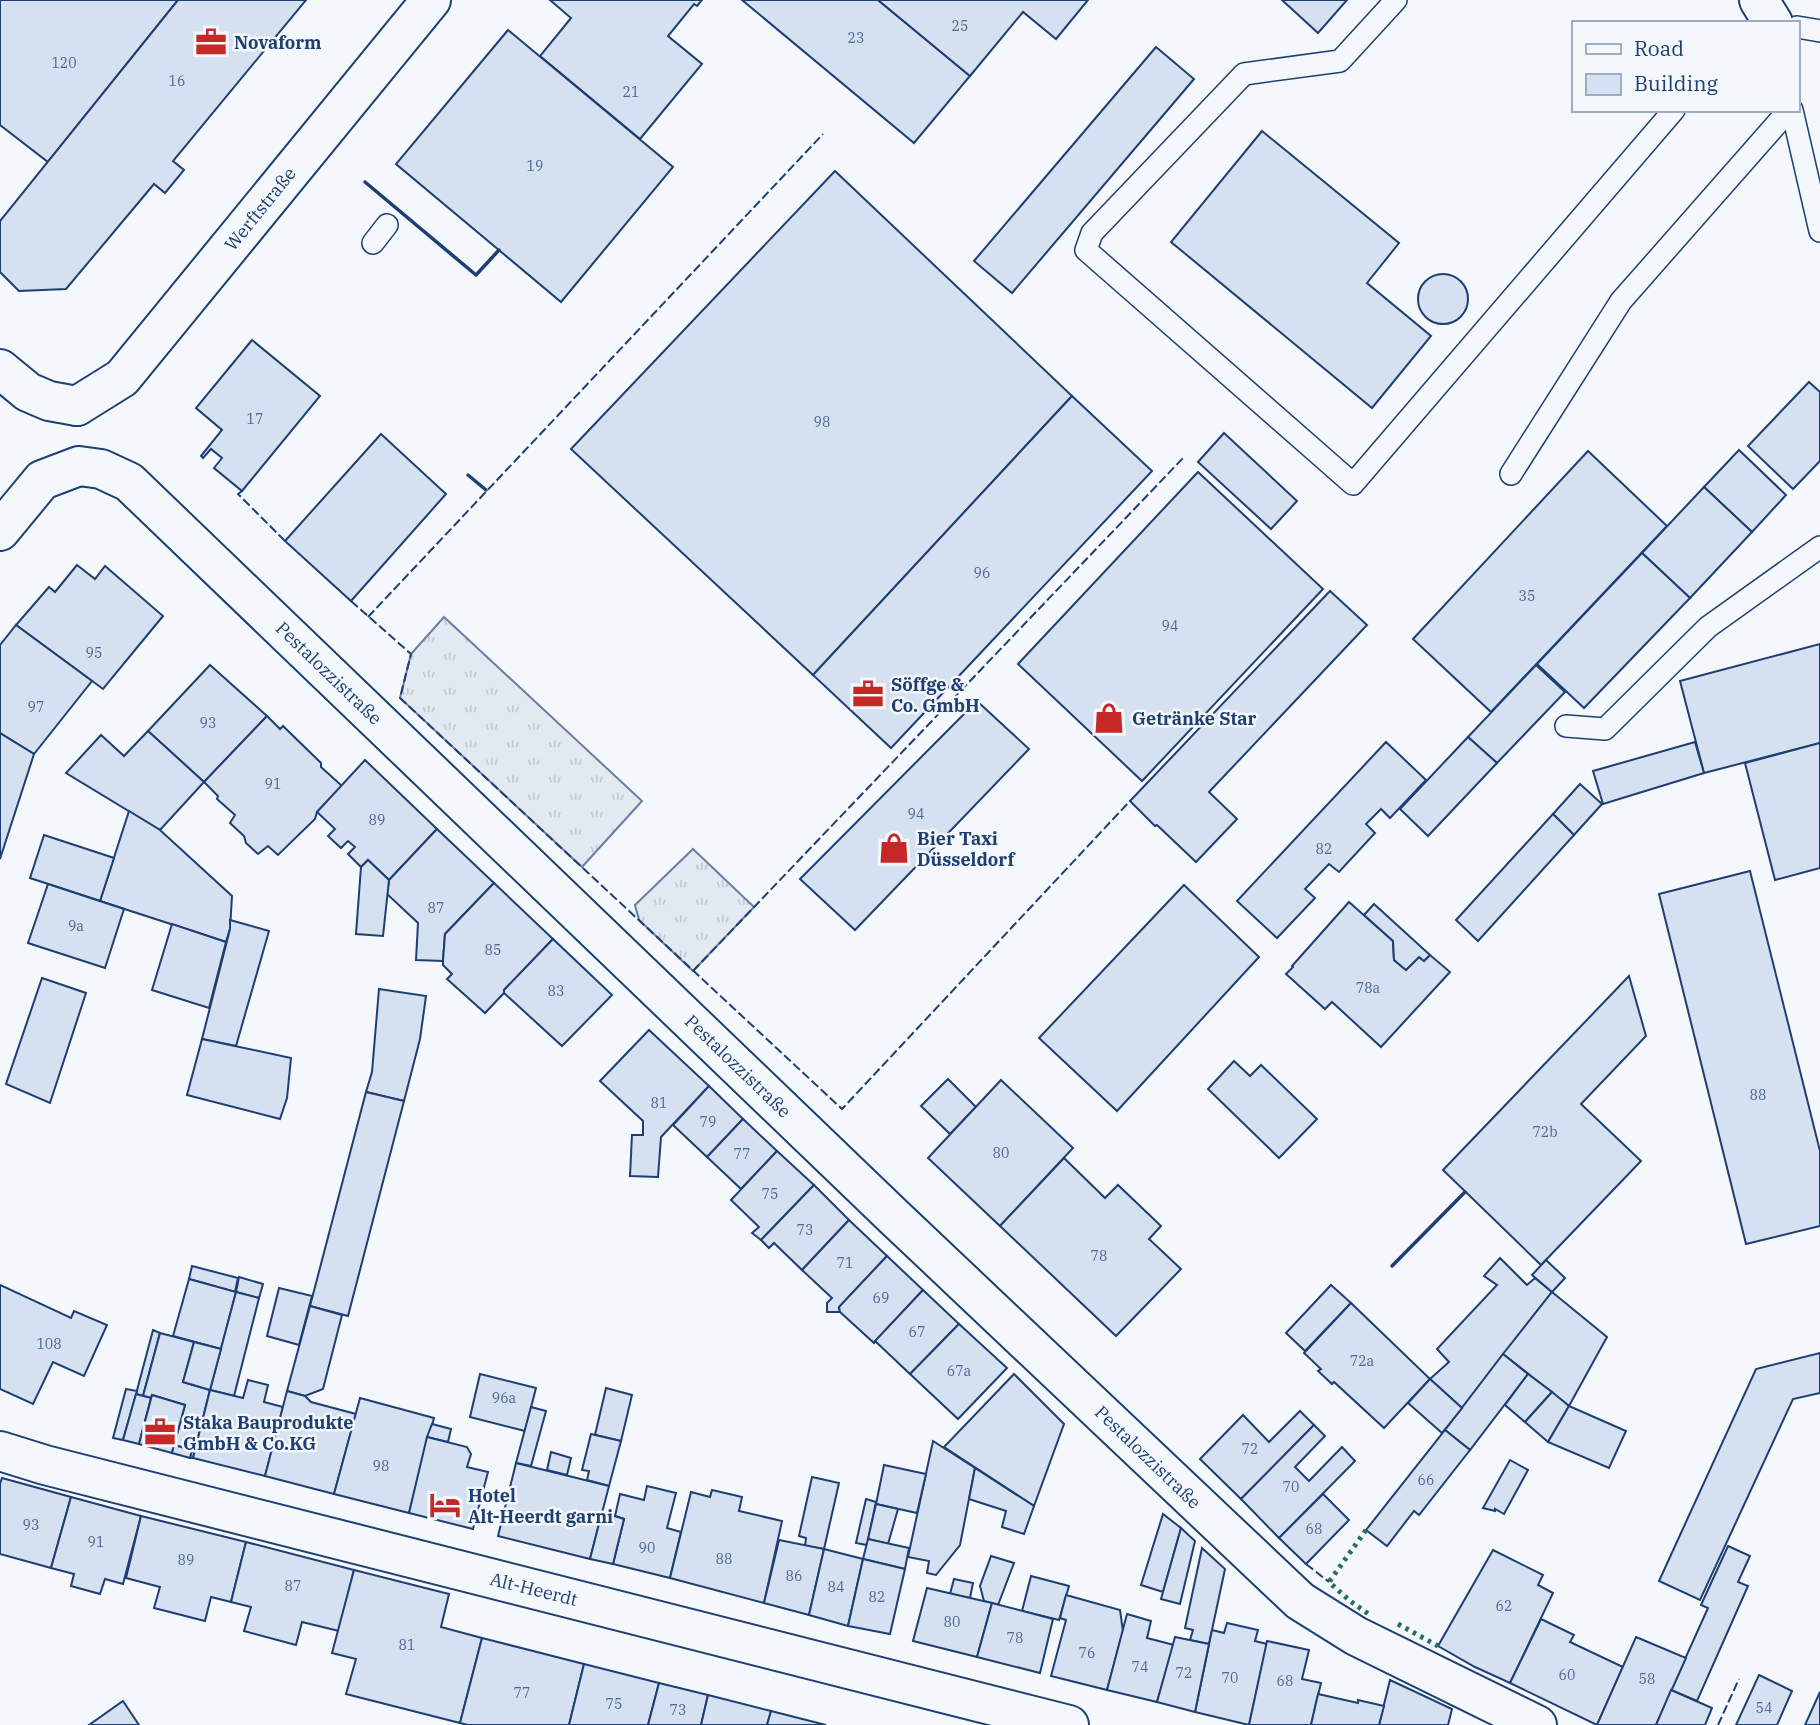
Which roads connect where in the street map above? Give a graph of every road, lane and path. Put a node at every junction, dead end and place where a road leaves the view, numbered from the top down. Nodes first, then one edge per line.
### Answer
1 (431, 0) edge
2 (1396, 0) edge
3 (1759, 0) edge
4 (1772, 21) edge
5 (1799, 27) edge
6 (1820, 31) edge
7 (1672, 112) edge
8 (1788, 112) edge
9 (1790, 112) edge
10 (387, 225) dead end
11 (1820, 231) edge
12 (373, 243) dead end
13 (0, 369) edge
14 (78, 406) junction
15 (79, 466) junction
16 (1511, 474) dead end
17 (0, 531) edge
18 (1820, 547) edge
19 (1566, 726) dead end
20 (0, 1451) edge
21 (1069, 1725) edge
22 (1538, 1725) edge

1 - 14 street, Werftstraße
2 - 7 lane
3 - 4 street
5 - 6 lane
8 - 16 lane
9 - 11 lane
10 - 12 lane
13 - 14 street
14 - 15 street
15 - 17 street
15 - 22 street, Pestalozzistraße
18 - 19 lane
20 - 21 street, Alt-Heerdt

